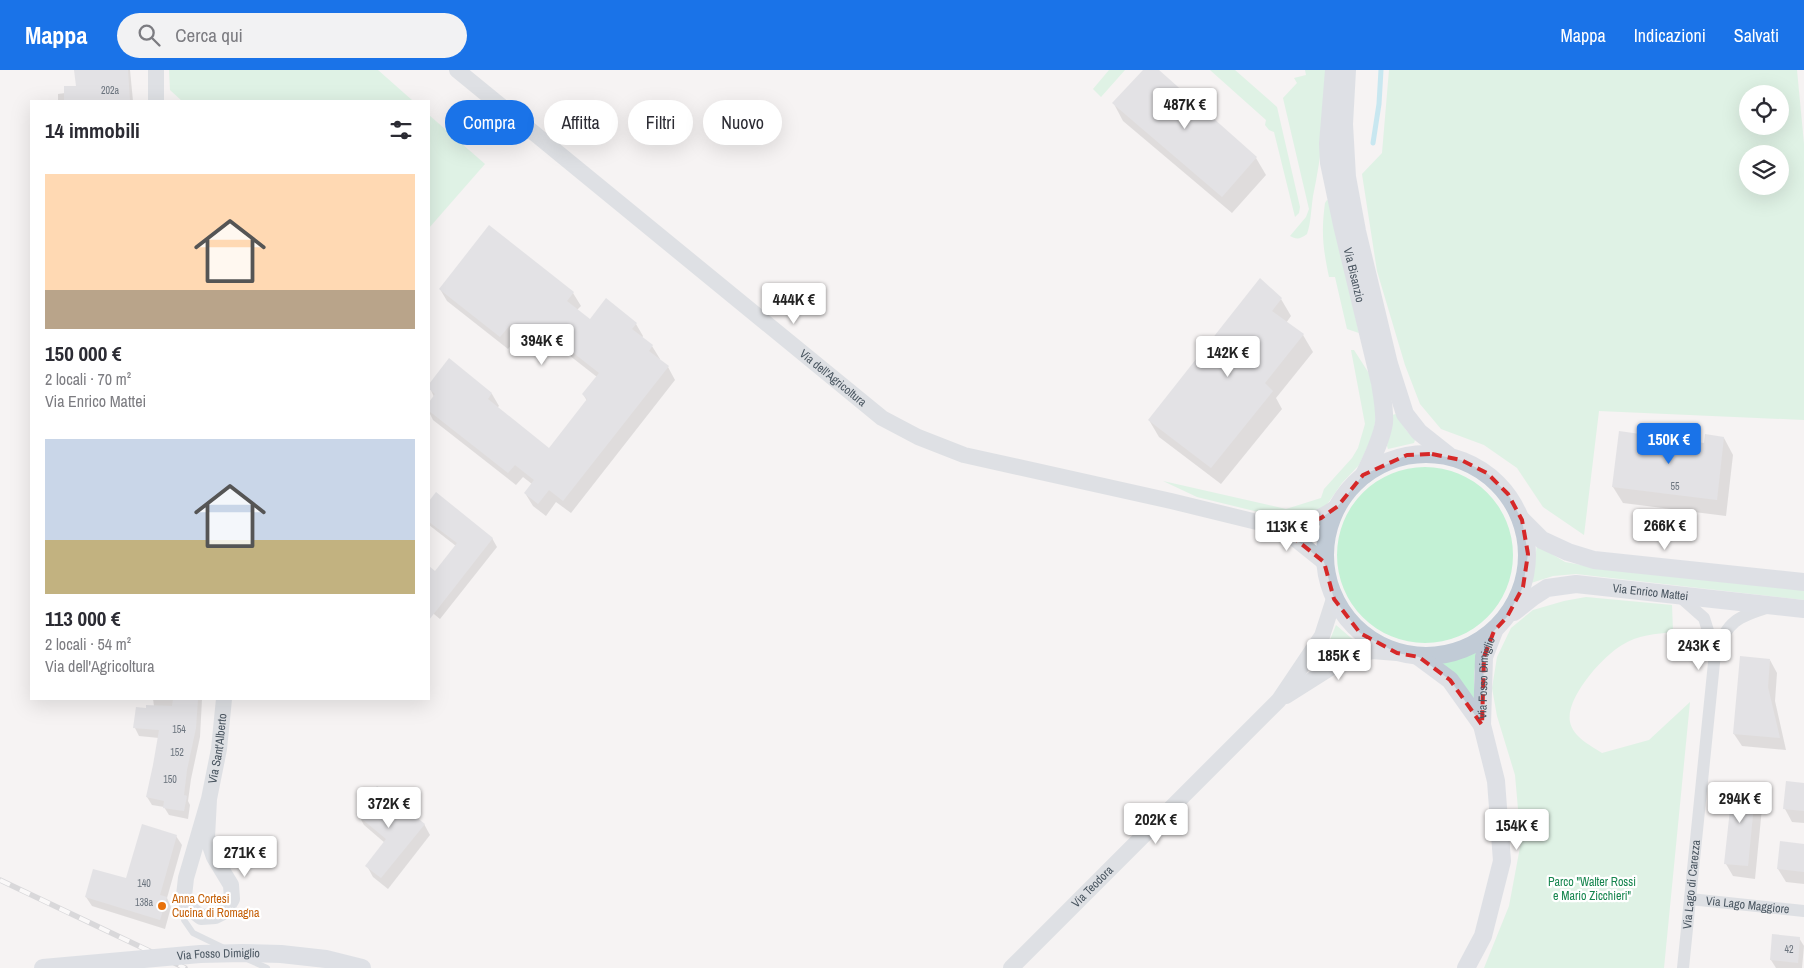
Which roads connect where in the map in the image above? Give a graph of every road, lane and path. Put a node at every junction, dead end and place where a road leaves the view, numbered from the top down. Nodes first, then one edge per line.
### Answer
1 (156, 70) edge
2 (457, 70) edge
3 (1334, 70) edge
4 (1347, 70) edge
5 (156, 100) edge
6 (1450, 457) junction
7 (1363, 475) junction
8 (1338, 506) junction
9 (1522, 520) junction
10 (1261, 523) junction
11 (1324, 562) junction
12 (1804, 582) edge
13 (1678, 595) junction
14 (1334, 599) junction
15 (1774, 605) junction
16 (1804, 609) edge
17 (1507, 617) junction
18 (1494, 631) junction
19 (1397, 653) junction
20 (1715, 653) junction
21 (1419, 657) junction
22 (224, 700) edge
23 (1280, 700) junction
24 (1482, 725) junction
25 (209, 799) junction
26 (194, 856) junction
27 (214, 857) junction
28 (1690, 899) junction
29 (188, 907) junction
30 (1804, 911) edge
31 (43, 968) edge
32 (267, 968) edge
33 (362, 968) edge
34 (1011, 968) edge
35 (1466, 968) edge
36 (1683, 968) edge

1 - 5 street
2 - 10 street, Via dell'Agricoltura
3 - 7 main road, Via Bisanzio
4 - 6 main road, Via Bisanzio
6 - 7 main road
6 - 9 main road
7 - 8 main road
8 - 10 street, Via dell'Agricoltura
8 - 11 main road
9 - 12 main road
9 - 17 main road
10 - 11 street, Via dell'Agricoltura
11 - 14 main road
13 - 15 main road, Via Enrico Mattei
13 - 17 main road, Via Enrico Mattei
13 - 20 street, Via Lago di Carezza
14 - 19 main road
14 - 23 street, Via Teodora
15 - 16 main road, Via Enrico Mattei
15 - 20 street, Via Lago di Carezza
17 - 18 main road
18 - 21 main road
18 - 24 main road, Via Fosso Dimiglio
19 - 21 main road
19 - 23 street, Via Teodora
20 - 28 street, Via Lago di Carezza
21 - 24 main road, Via Fosso Dimiglio
22 - 25 street, Via Sant'Alberto
23 - 34 street, Via Teodora
24 - 35 main road, Via Fosso Dimiglio
25 - 26 street, Via Sant'Alberto
25 - 27 street, Via Sant'Alberto
26 - 27 street
26 - 29 street, Via Sant'Alberto
27 - 29 street, Via Sant'Alberto
28 - 30 street, Via Lago Maggiore
28 - 36 street, Via Lago di Carezza
29 - 32 lane
31 - 33 main road, Via Fosso Dimiglio, bridge

